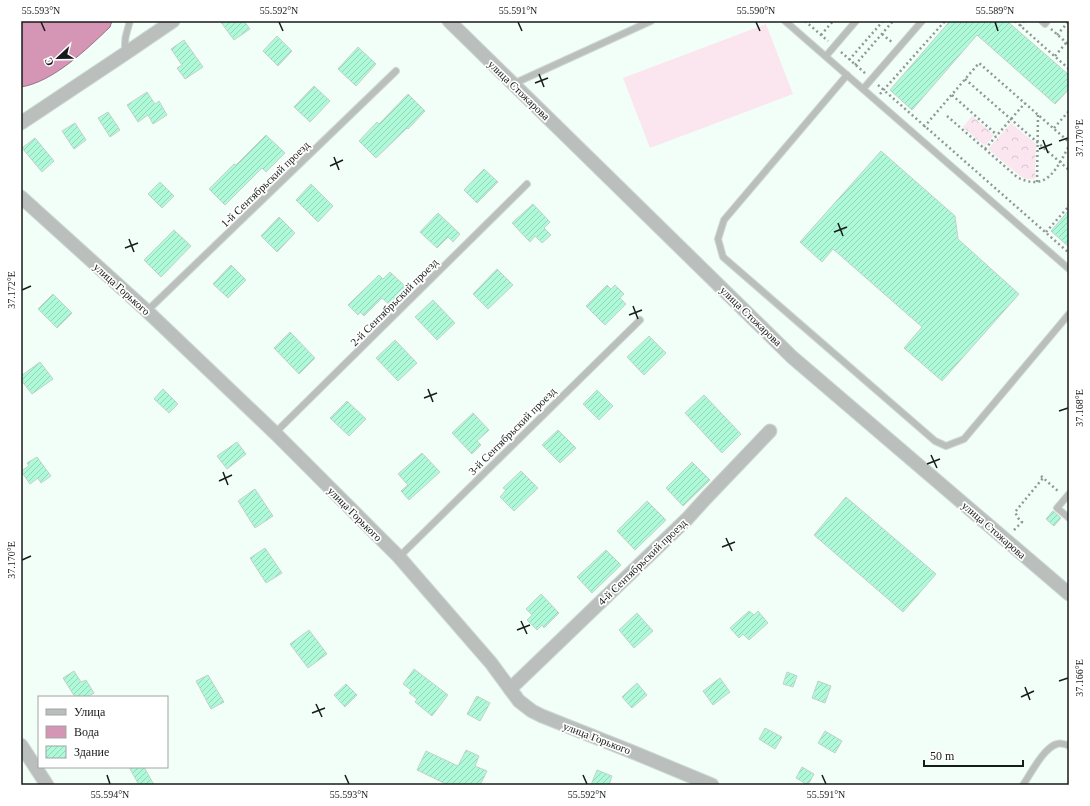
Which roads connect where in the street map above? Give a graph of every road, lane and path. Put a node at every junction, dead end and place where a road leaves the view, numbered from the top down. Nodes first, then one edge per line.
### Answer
1 (130, 21) edge
2 (173, 21) edge
3 (449, 21) edge
4 (652, 21) edge
5 (785, 21) edge
6 (805, 21) edge
7 (833, 21) edge
8 (856, 21) edge
9 (883, 21) edge
10 (893, 21) edge
11 (922, 21) edge
12 (945, 21) edge
13 (1015, 21) edge
14 (1024, 21) edge
15 (1069, 21) edge
16 (1045, 22) edge
17 (1020, 26) junction
18 (821, 35) junction
19 (1057, 35) junction
20 (1068, 44) edge
21 (812, 45) junction
22 (834, 46) junction
23 (126, 53) junction
24 (826, 56) junction
25 (1055, 56) junction
26 (849, 60) junction
27 (855, 65) junction
28 (1069, 69) edge
29 (396, 71) dead end
30 (847, 75) junction
31 (871, 79) junction
32 (965, 79) junction
33 (513, 84) junction
34 (863, 89) junction
35 (884, 90) junction
36 (952, 95) junction
37 (876, 100) junction
38 (1025, 103) junction
39 (1069, 111) edge
40 (1038, 115) junction
41 (947, 116) dead end
42 (1011, 120) junction
43 (21, 122) edge
44 (925, 126) junction
45 (1054, 128) junction
46 (916, 135) junction
47 (997, 135) junction
48 (1069, 142) edge
49 (1038, 143) junction
50 (1069, 146) edge
51 (985, 149) junction
52 (1060, 162) junction
53 (1069, 170) edge
54 (1036, 182) junction
55 (527, 184) dead end
56 (21, 197) edge
57 (1069, 206) edge
58 (1046, 232) junction
59 (1069, 253) edge
60 (1069, 269) edge
61 (147, 311) junction
62 (1069, 314) edge
63 (640, 320) dead end
64 (770, 431) dead end
65 (275, 433) junction
66 (1067, 496) edge
67 (1069, 518) edge
68 (1005, 540) junction
69 (398, 557) junction
70 (1069, 594) edge
71 (510, 689) junction
72 (21, 745) edge
73 (1069, 746) edge
74 (46, 785) edge
75 (712, 785) edge
76 (1023, 785) edge

1 - 23 lane
2 - 23 street
3 - 33 street, улица Стожарова
4 - 33 lane
5 - 21 lane
6 - 18 path
7 - 18 path
8 - 22 lane
9 - 26 path
10 - 27 path
11 - 31 lane
12 - 35 path
13 - 17 path
14 - 17 path
15 - 19 path
16 - 19 path
17 - 25 path
18 - 21 path
18 - 22 path
19 - 20 path
20 - 25 path
21 - 24 lane
22 - 24 lane
22 - 26 path
23 - 43 street
24 - 30 lane
25 - 28 path
26 - 27 path
27 - 31 path
29 - 61 lane, 1-й Сентябрьский проезд
30 - 34 lane
30 - 62 lane
31 - 34 lane
31 - 35 path
32 - 36 path
32 - 38 path
32 - 42 path
33 - 68 street, улица Стожарова
34 - 37 lane
35 - 37 path
35 - 44 path
36 - 44 path
36 - 47 path
37 - 46 lane
38 - 40 path
38 - 42 path
39 - 45 path
40 - 45 path
40 - 49 path
41 - 51 path
42 - 47 path
42 - 49 path
44 - 46 path
44 - 58 path
45 - 48 path
46 - 60 lane
47 - 51 path
49 - 52 path
49 - 54 path
50 - 52 path
51 - 54 path
52 - 53 path
52 - 54 path
55 - 65 lane, 2-й Сентябрьский проезд
56 - 61 street, улица Горького
57 - 58 path
58 - 59 path
61 - 65 street, улица Горького
63 - 69 lane, 3-й Сентябрьский проезд
64 - 71 street, 4-й Сентябрьский проезд
65 - 69 street, улица Горького
66 - 67 lane
66 - 68 path
68 - 70 street, улица Стожарова
69 - 71 street, улица Горького
71 - 75 street, улица Горького
72 - 74 street
73 - 76 lane

